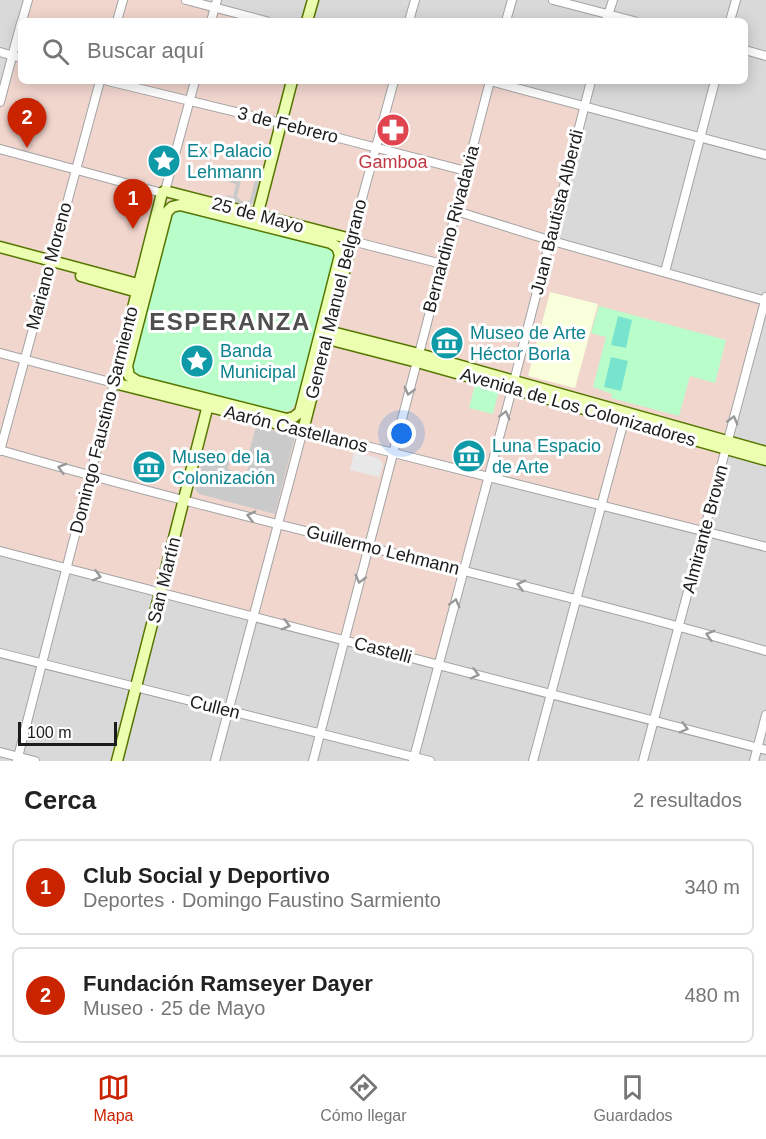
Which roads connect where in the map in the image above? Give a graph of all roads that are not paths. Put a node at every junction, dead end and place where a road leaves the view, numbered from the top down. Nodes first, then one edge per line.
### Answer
1 (28, 0) edge
2 (123, 0) edge
3 (186, 0) edge
4 (313, 0) edge
5 (415, 0) edge
6 (512, 0) edge
7 (553, 0) edge
8 (613, 0) edge
9 (736, 0) edge
10 (216, 4) edge
11 (607, 17) edge
12 (22, 18) edge
13 (118, 18) edge
14 (258, 18) edge
15 (309, 18) edge
16 (410, 18) edge
17 (507, 18) edge
18 (731, 18) edge
19 (18, 33) edge
20 (748, 51) edge
21 (0, 52) edge
22 (12, 55) junction
23 (18, 56) edge
24 (766, 56) edge
25 (99, 84) edge
26 (120, 84) edge
27 (194, 84) edge
28 (291, 84) edge
29 (393, 84) edge
30 (489, 84) edge
31 (501, 84) edge
32 (590, 84) edge
33 (714, 84) edge
34 (189, 101) junction
35 (0, 102) edge
36 (584, 106) junction
37 (281, 123) junction
38 (700, 137) junction
39 (376, 148) junction
40 (0, 149) edge
41 (766, 155) edge
42 (75, 169) junction
43 (466, 171) junction
44 (164, 192) junction
45 (180, 205) joint
46 (456, 211) junction
47 (256, 219) junction
48 (351, 240) junction
49 (549, 240) junction
50 (0, 247) edge
51 (339, 251) joint
52 (0, 254) edge
53 (50, 264) junction
54 (442, 264) junction
55 (664, 272) junction
56 (142, 289) junction
57 (766, 299) edge
58 (324, 334) junction
59 (0, 353) edge
60 (418, 358) junction
61 (24, 360) junction
62 (127, 366) joint
63 (114, 383) junction
64 (512, 385) junction
65 (208, 403) junction
66 (625, 417) junction
67 (287, 419) joint
68 (303, 430) junction
69 (726, 445) junction
70 (0, 450) edge
71 (766, 452) edge
72 (393, 453) junction
73 (766, 460) edge
74 (90, 476) junction
75 (487, 477) junction
76 (184, 500) junction
77 (600, 505) junction
78 (279, 523) junction
79 (704, 532) junction
80 (369, 546) junction
81 (766, 547) edge
82 (0, 551) edge
83 (67, 568) junction
84 (463, 570) junction
85 (160, 592) junction
86 (576, 599) junction
87 (254, 617) junction
88 (679, 626) junction
89 (344, 640) junction
90 (766, 651) edge
91 (0, 653) edge
92 (42, 663) junction
93 (438, 664) junction
94 (136, 687) junction
95 (551, 694) junction
96 (229, 710) junction
97 (766, 715) edge
98 (654, 720) junction
99 (320, 733) junction
100 (762, 748) edge
101 (0, 752) edge
102 (18, 759) edge
103 (413, 759) edge
104 (35, 761) edge
105 (117, 761) edge
106 (215, 761) edge
107 (313, 761) edge
108 (430, 761) edge
109 (533, 761) edge
110 (643, 761) edge
111 (754, 761) edge

1 - 12 street
2 - 13 street
3 - 10 street
4 - 15 main road
5 - 16 street
6 - 17 street
7 - 11 street
8 - 11 street
9 - 18 street
10 - 14 street
19 - 22 street
20 - 24 street
21 - 22 street
22 - 23 street
22 - 35 street
25 - 42 street, Mariano Moreno
26 - 34 street, 3 de Febrero
27 - 34 street, Domingo Faustino Sarmiento
28 - 37 main road
29 - 39 street, General Manuel Belgrano
30 - 43 street, Bernardino Rivadavia
31 - 36 street
32 - 36 street, Juan Bautista Alberdi
33 - 38 street
34 - 37 street, 3 de Febrero
34 - 44 street, Domingo Faustino Sarmiento
36 - 38 street
36 - 49 street, Juan Bautista Alberdi
37 - 39 street, 3 de Febrero
37 - 47 main road
38 - 41 street
38 - 55 street
39 - 43 street, 3 de Febrero
39 - 48 street, General Manuel Belgrano
40 - 42 street, 25 de Mayo
42 - 44 street, 25 de Mayo
42 - 53 street, Mariano Moreno
43 - 46 street, Bernardino Rivadavia
44 - 47 main road, 25 de Mayo
44 - 56 main road, Domingo Faustino Sarmiento
45 - 47 main road, 25 de Mayo
45 - 56 main road, Domingo Faustino Sarmiento
46 - 49 street
46 - 54 street, Bernardino Rivadavia
47 - 48 main road, 25 de Mayo
47 - 51 main road, 25 de Mayo
48 - 54 street, 25 de Mayo
48 - 58 main road, General Manuel Belgrano
49 - 55 street
49 - 64 street, Juan Bautista Alberdi
50 - 53 main road
51 - 58 main road, General Manuel Belgrano
52 - 53 main road
53 - 56 main road
53 - 61 street, Mariano Moreno
54 - 60 street, Bernardino Rivadavia
55 - 57 street
56 - 62 main road, Domingo Faustino Sarmiento
56 - 63 main road, Domingo Faustino Sarmiento
69 -> 57 street, Almirante Brown
58 - 60 main road, Avenida de Los Colonizadores
58 - 67 main road, General Manuel Belgrano
58 - 68 main road, General Manuel Belgrano
59 - 61 street, Aarón Castellanos
60 - 64 main road, Avenida de Los Colonizadores
60 -> 72 street, Bernardino Rivadavia
61 - 63 street, Aarón Castellanos
61 - 70 street, Mariano Moreno
62 - 65 main road, Aarón Castellanos
63 - 65 main road, Aarón Castellanos
63 - 74 street, Domingo Faustino Sarmiento
64 - 66 main road, Avenida de Los Colonizadores
75 -> 64 street, Juan Bautista Alberdi
65 - 67 main road, Aarón Castellanos
65 - 68 main road, Aarón Castellanos
65 - 76 main road, San Martín
66 - 69 main road, Avenida de Los Colonizadores
66 - 77 street
68 - 72 street, Aarón Castellanos
68 - 78 street, General Manuel Belgrano
69 - 71 main road, Avenida de Los Colonizadores
69 - 73 main road, Avenida de Los Colonizadores
69 - 79 street, Almirante Brown
74 -> 70 street, Guillermo Lehmann
72 - 75 street, Aarón Castellanos
72 - 80 street, Bernardino Rivadavia
74 - 76 street, Guillermo Lehmann
74 - 83 street, Domingo Faustino Sarmiento
75 - 77 street, Aarón Castellanos
75 - 84 street, Juan Bautista Alberdi
78 -> 76 street, Guillermo Lehmann
76 - 85 main road, San Martín
77 - 79 street, Aarón Castellanos
77 - 86 street
78 - 80 street, Guillermo Lehmann
78 - 87 street, General Manuel Belgrano
79 - 81 street, Aarón Castellanos
79 - 88 street, Almirante Brown
80 - 84 street, Guillermo Lehmann
80 -> 89 street, Bernardino Rivadavia
82 - 83 street, Castelli
83 -> 85 street, Castelli
83 - 92 street, Domingo Faustino Sarmiento
86 -> 84 street, Guillermo Lehmann
93 -> 84 street, Juan Bautista Alberdi
85 - 87 street, Castelli
85 - 94 main road, San Martín
86 - 88 street, Guillermo Lehmann
86 - 95 street
87 -> 89 street, Castelli
87 - 96 street, General Manuel Belgrano
90 -> 88 street, Guillermo Lehmann
88 - 98 street, Almirante Brown
89 - 93 street, Castelli
89 - 99 street, Bernardino Rivadavia
91 - 92 street, Cullen
92 - 94 street, Cullen
92 - 102 street, Domingo Faustino Sarmiento
93 -> 95 street, Castelli
93 - 103 street, Juan Bautista Alberdi
94 - 96 street, Cullen
94 - 105 main road, San Martín
95 - 98 street, Castelli
95 - 109 street
96 - 99 street, Cullen
96 - 106 street, General Manuel Belgrano
97 - 100 street
98 -> 100 street, Castelli
98 - 110 street, Almirante Brown
99 - 103 street, Cullen
99 - 107 street, Bernardino Rivadavia
100 - 111 street
101 - 102 street
102 - 104 street
103 - 108 street, Cullen

